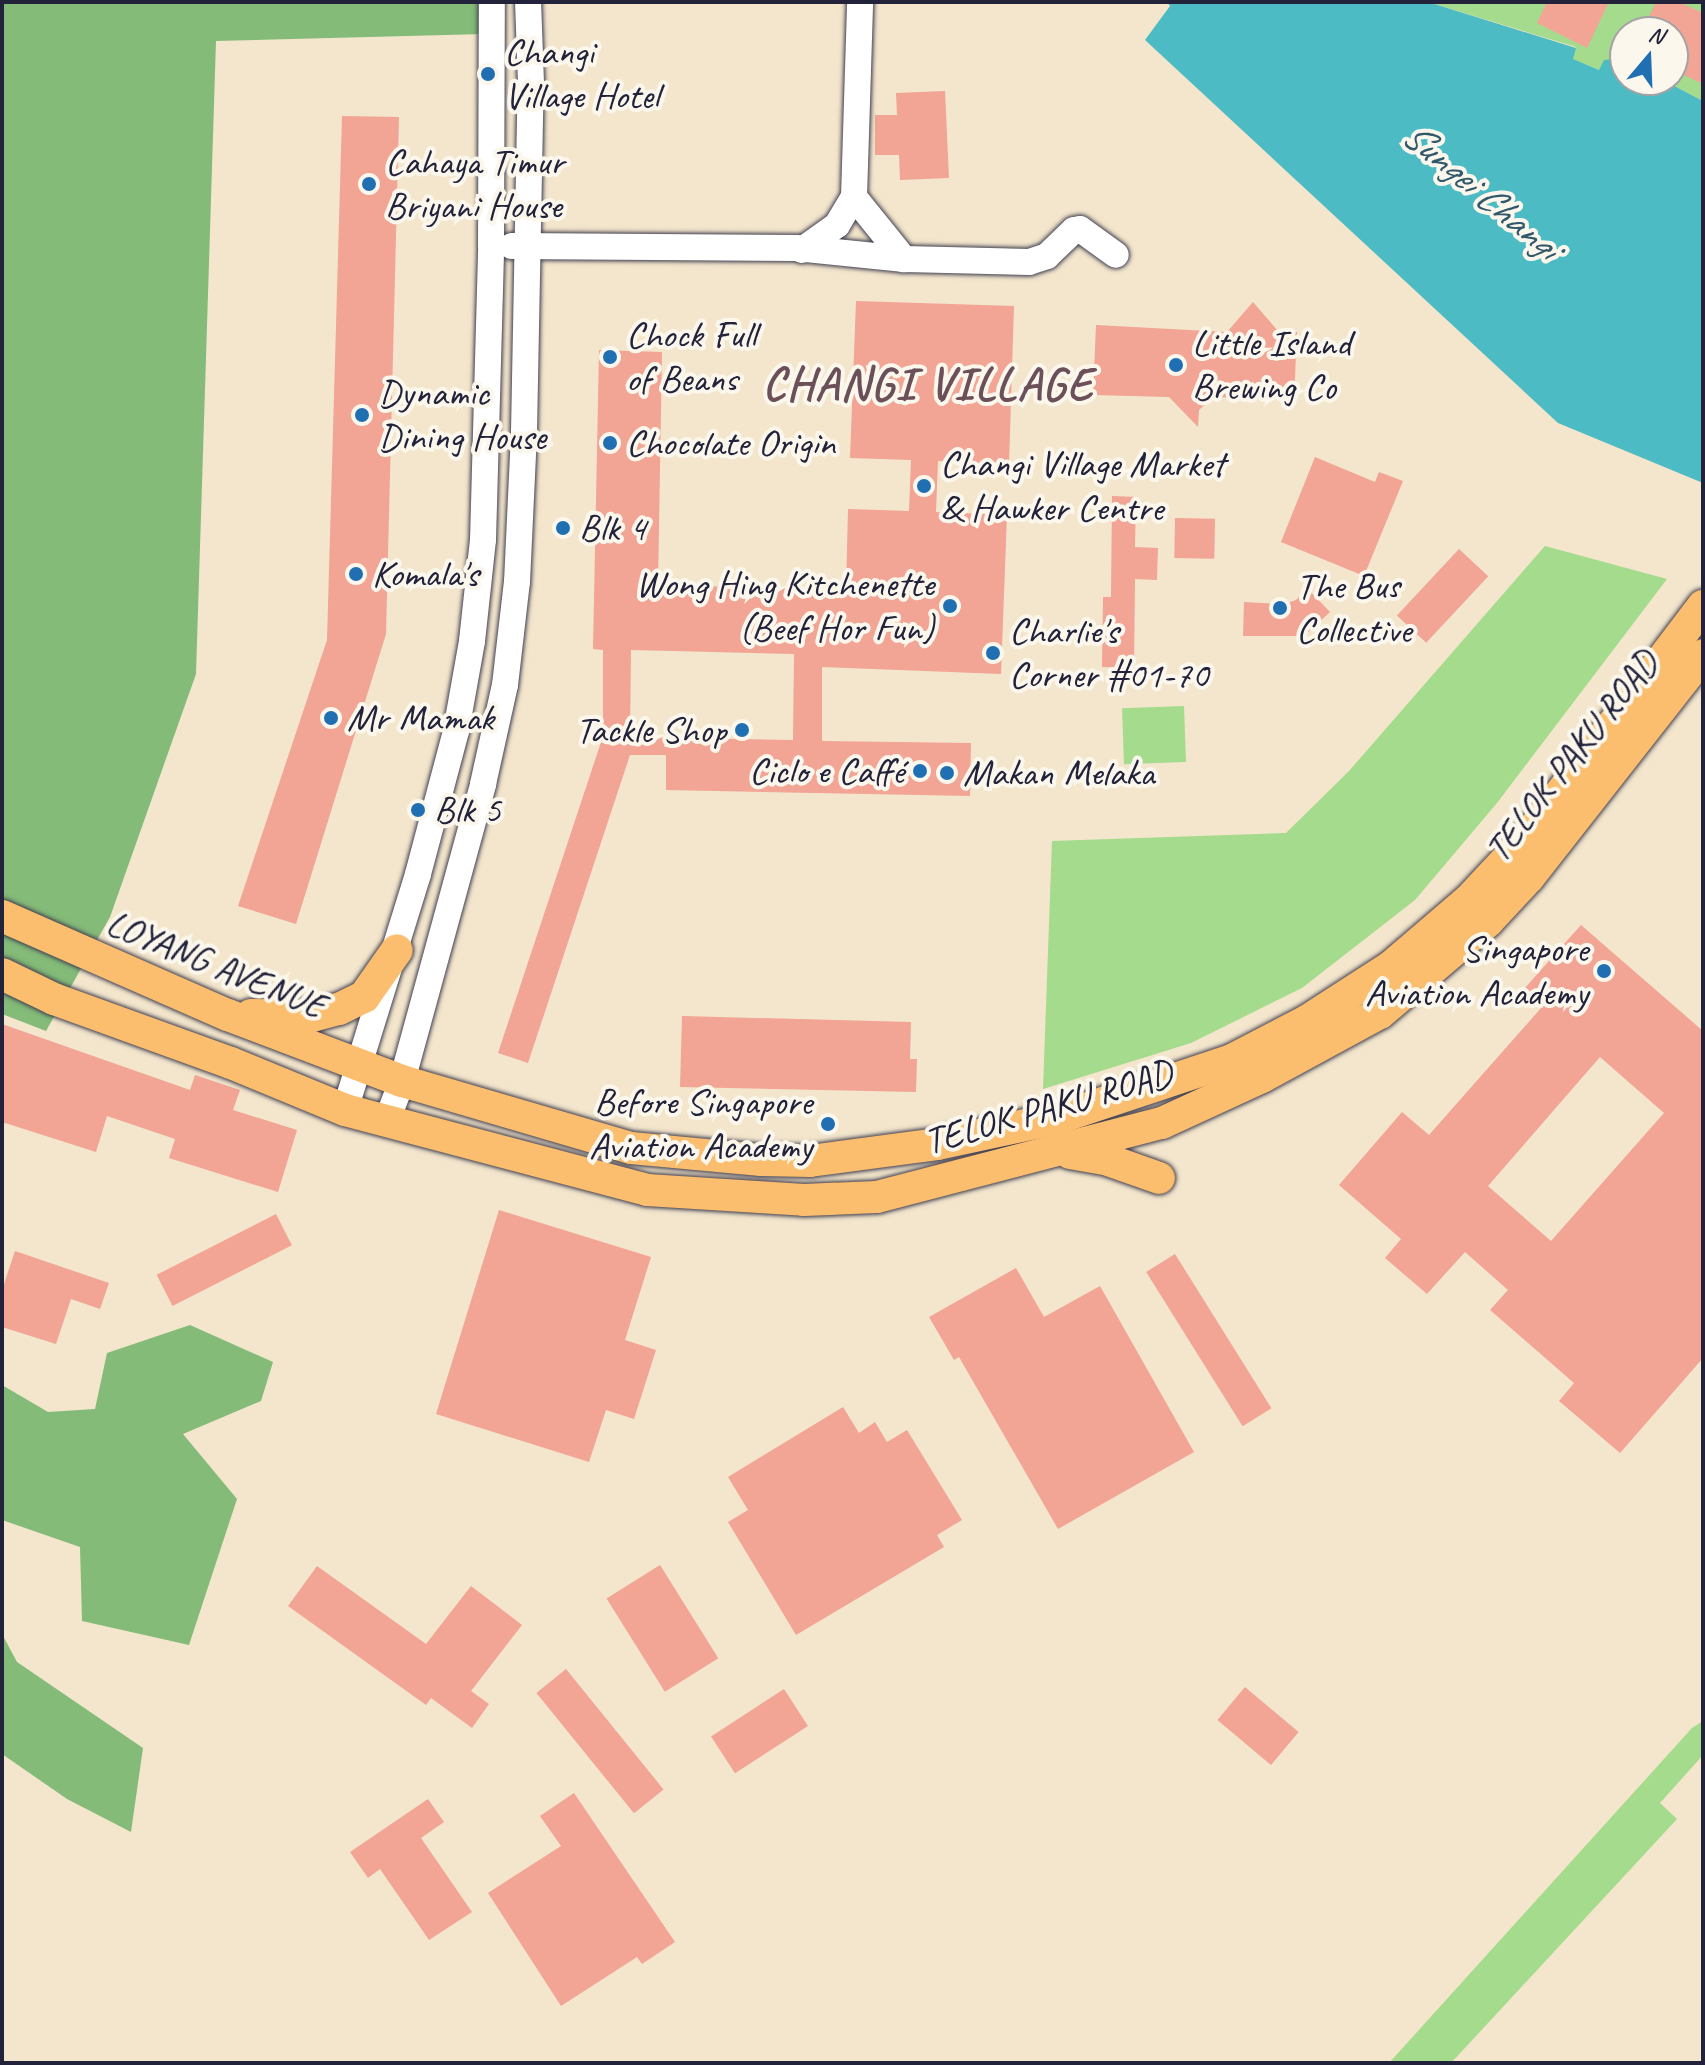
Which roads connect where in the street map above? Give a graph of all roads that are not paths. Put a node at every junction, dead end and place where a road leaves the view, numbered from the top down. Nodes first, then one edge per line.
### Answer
1 (492, 2) edge
2 (528, 2) edge
3 (860, 2) edge
4 (854, 197) junction
5 (491, 245) junction
6 (529, 247) junction
7 (802, 250) junction
8 (1116, 255) dead end
9 (904, 259) junction
10 (1703, 606) edge
11 (1703, 655) edge
12 (2, 916) edge
13 (397, 950) junction
14 (2, 974) edge
15 (228, 1015) junction
16 (359, 1065) junction
17 (402, 1081) junction
18 (345, 1110) junction
19 (386, 1123) junction
20 (1059, 1152) junction
21 (1159, 1178) dead end

1 - 5 street
2 - 6 street
3 - 4 street
4 - 7 street
4 - 9 street
5 - 6 street
5 - 13 street
6 - 7 street
6 - 17 street
7 - 9 street
8 - 9 street
10 - 17 main road, TELOK PAKU ROAD
11 - 20 main road, TELOK PAKU ROAD
12 - 15 main road, LOYANG AVENUE
13 - 15 main road
13 - 16 street
14 - 18 main road
15 - 16 main road, LOYANG AVENUE
16 - 17 main road, LOYANG AVENUE
16 - 18 street
17 - 19 street
18 - 19 main road
19 - 20 main road, TELOK PAKU ROAD
20 - 21 main road

